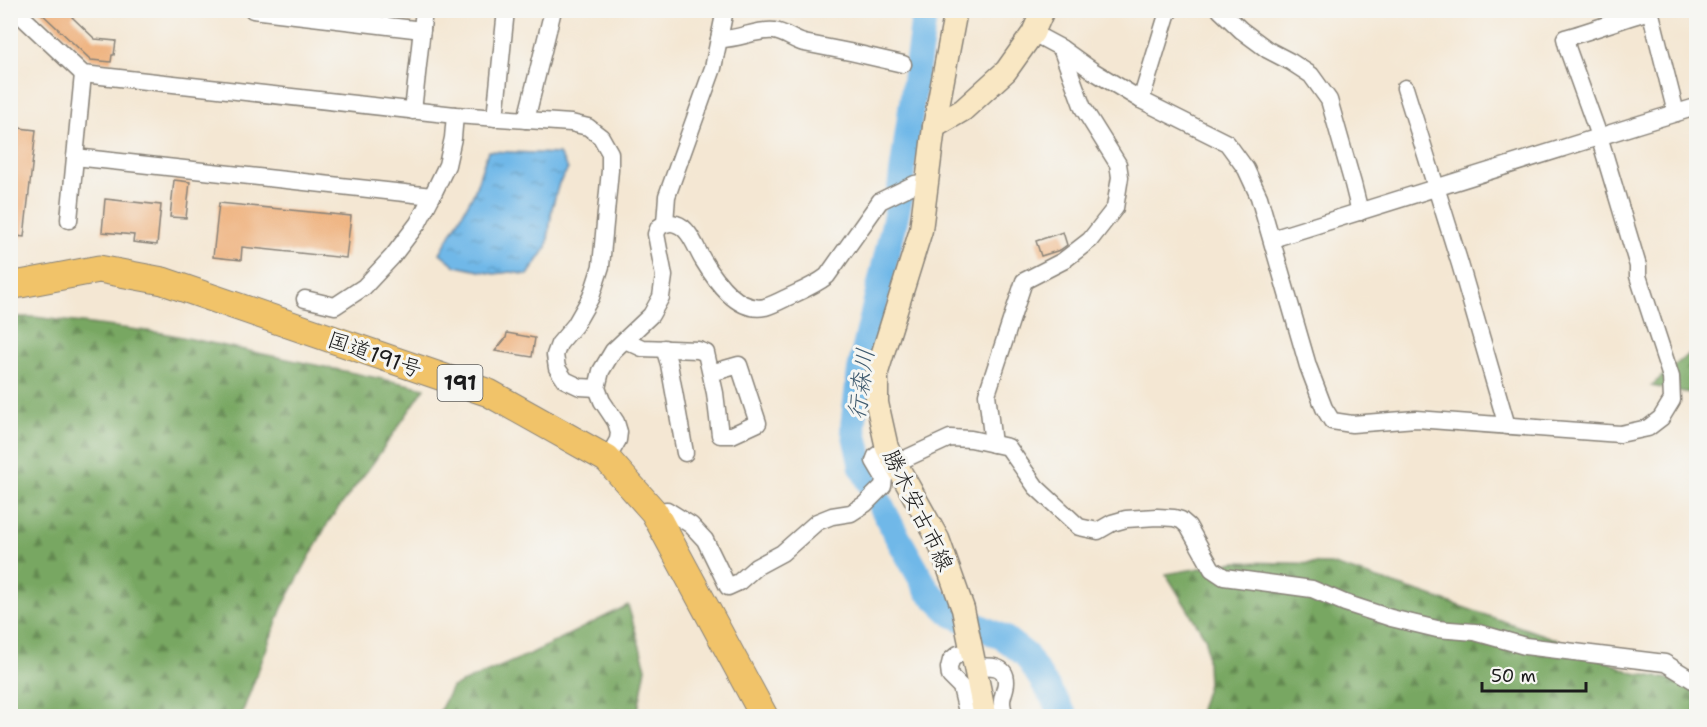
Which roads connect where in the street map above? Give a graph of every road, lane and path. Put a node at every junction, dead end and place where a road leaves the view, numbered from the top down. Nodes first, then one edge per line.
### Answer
1 (15, 10) edge
2 (253, 10) edge
3 (424, 10) edge
4 (506, 10) edge
5 (553, 10) edge
6 (725, 10) edge
7 (956, 10) edge
8 (1043, 10) edge
9 (1170, 10) edge
10 (1220, 10) edge
11 (1650, 11) edge
12 (422, 30) junction
13 (1033, 33) junction
14 (719, 39) junction
15 (1061, 48) junction
16 (903, 64) dead end
17 (83, 74) junction
18 (1405, 88) dead end
19 (1141, 100) junction
20 (1696, 107) edge
21 (413, 111) junction
22 (1676, 113) junction
23 (455, 115) junction
24 (495, 118) junction
25 (526, 120) junction
26 (934, 127) junction
27 (1599, 136) junction
28 (75, 157) junction
29 (927, 182) junction
30 (1435, 187) junction
31 (432, 196) junction
32 (1359, 212) junction
33 (69, 220) dead end
34 (665, 223) junction
35 (1272, 239) junction
36 (10, 286) edge
37 (305, 299) dead end
38 (625, 340) junction
39 (664, 348) junction
40 (711, 373) dead end
41 (597, 388) junction
42 (1507, 426) junction
43 (993, 444) junction
44 (685, 453) dead end
45 (892, 455) junction
46 (607, 459) junction
47 (654, 512) junction
48 (973, 655) junction
49 (1696, 682) edge
50 (764, 717) edge
51 (968, 717) edge
52 (985, 717) edge
53 (1005, 717) edge

1 - 17 street
2 - 12 street
3 - 12 street
4 - 24 street
5 - 25 street
6 - 14 street
7 - 26 main road, 勝木安古市線
8 - 13 main road
9 - 19 street
10 - 32 street
11 - 22 street
11 - 27 street
12 - 21 street
13 - 15 street
13 - 26 main road
14 - 16 street
14 - 34 street
15 - 19 street
15 - 43 street
17 - 21 street
17 - 28 street
18 - 30 street
19 - 35 street
20 - 22 street
21 - 23 street
22 - 27 street
23 - 24 street
23 - 31 street
24 - 25 street
25 - 41 street
26 - 29 main road, 勝木安古市線
27 - 30 street
27 - 42 street
28 - 31 street
28 - 33 street
29 - 34 street
29 - 45 main road, 勝木安古市線
30 - 32 street
30 - 42 street
31 - 37 street
32 - 35 street
34 - 38 street
35 - 42 street
36 - 46 highway, 国道191号 / 191
38 - 39 street
38 - 41 street
39 - 40 street
39 - 44 street
41 - 46 street
43 - 45 street
43 - 49 street
45 - 47 street
45 - 48 main road, 勝木安古市線
46 - 47 highway, 国道191号 / 191
47 - 50 highway, 国道191号 / 191
48 - 51 street
48 - 52 main road, 勝木安古市線
48 - 53 street

